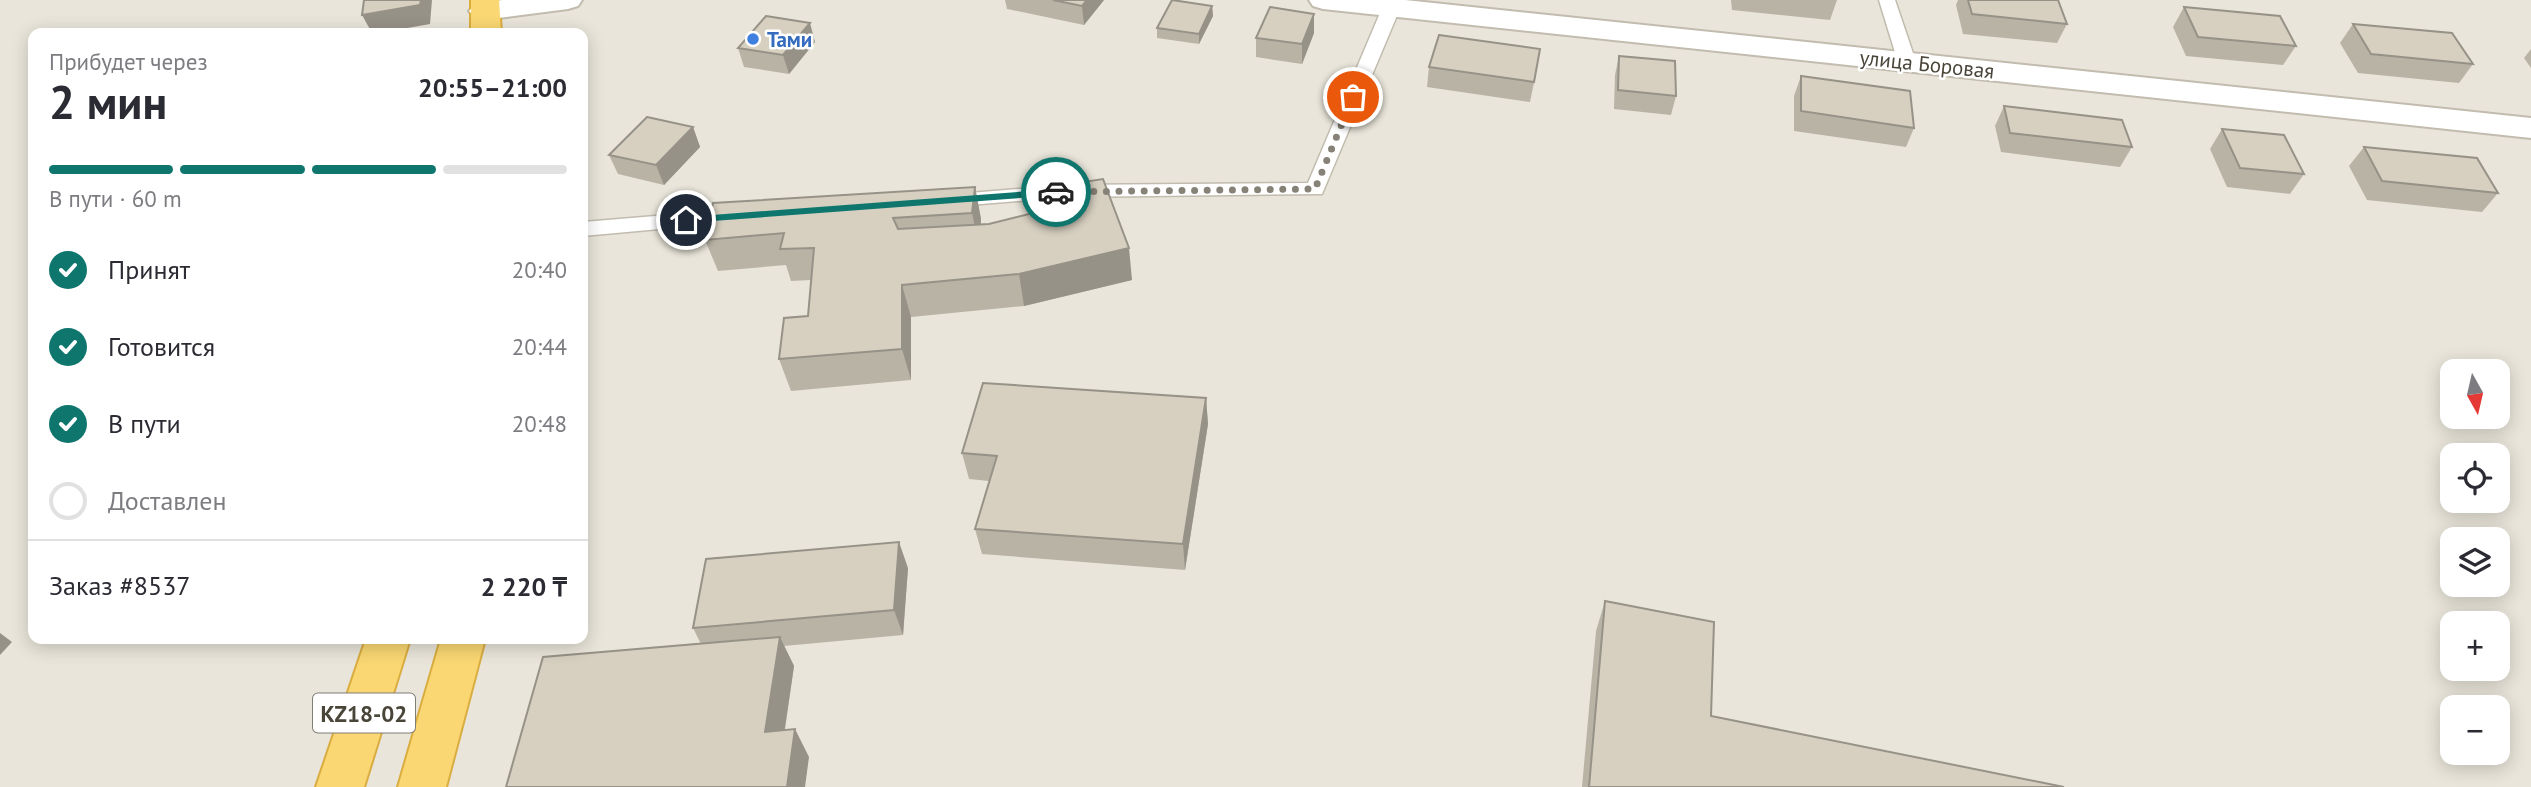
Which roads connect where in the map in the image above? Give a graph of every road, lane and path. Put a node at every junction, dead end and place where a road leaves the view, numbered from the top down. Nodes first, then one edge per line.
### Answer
1 (568, 0) edge
2 (1323, 0) edge
3 (1887, 0) edge
4 (1392, 6) junction
5 (485, 15) edge
6 (1907, 62) junction
7 (2531, 128) edge
8 (932, 202) edge
9 (754, 215) edge
10 (588, 229) edge
11 (386, 644) edge
12 (462, 644) edge
13 (340, 787) edge
14 (422, 787) edge

1 - 5 street
2 - 4 street, улица Боровая
3 - 6 lane
4 - 6 street, улица Боровая
4 - 8 lane
6 - 7 street, улица Боровая
9 - 10 lane
11 - 13 highway, KZ18-02
12 - 14 highway, KZ18-02

